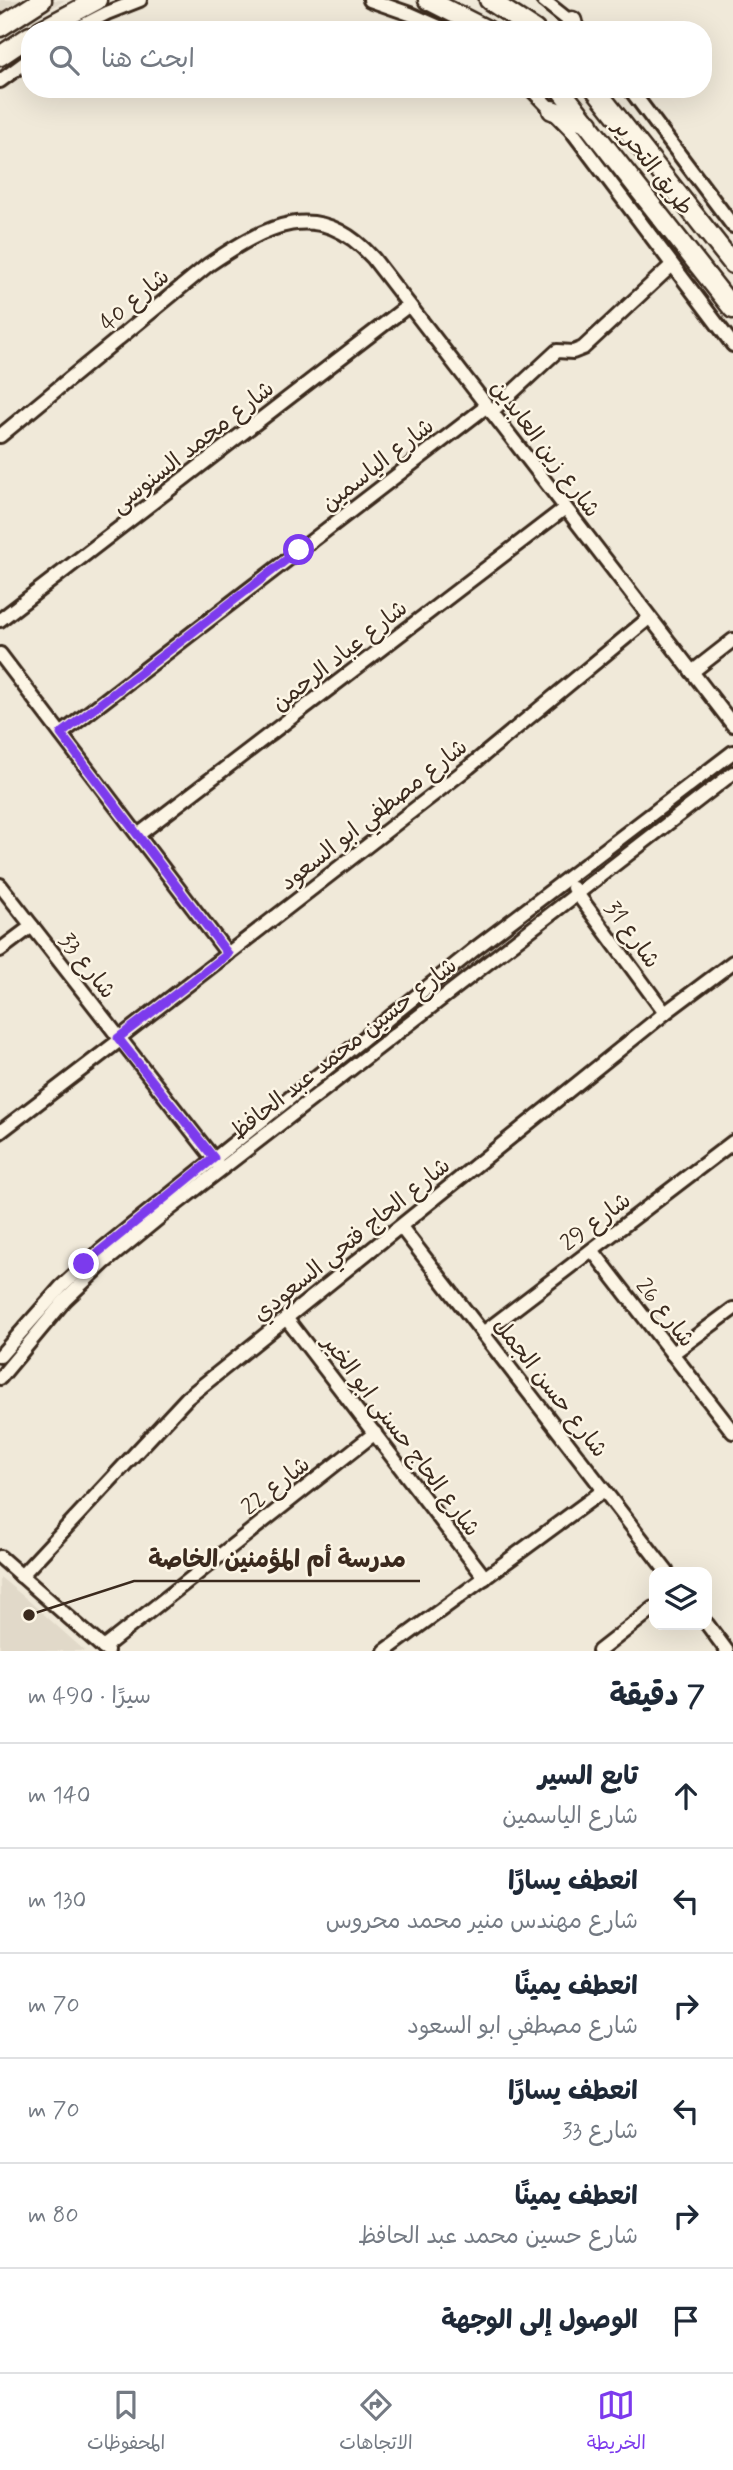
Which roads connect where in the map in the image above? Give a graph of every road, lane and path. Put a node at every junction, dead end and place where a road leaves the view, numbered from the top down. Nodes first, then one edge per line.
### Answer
1 (42, 0) edge
2 (97, 0) edge
3 (140, 0) edge
4 (370, 0) edge
5 (428, 0) edge
6 (489, 0) edge
7 (543, 0) edge
8 (58, 21) edge
9 (91, 21) edge
10 (423, 21) edge
11 (469, 21) edge
12 (521, 21) edge
13 (568, 21) edge
14 (0, 27) edge
15 (21, 43) edge
16 (1, 60) edge
17 (21, 66) edge
18 (0, 81) edge
19 (540, 98) edge
20 (568, 98) edge
21 (602, 98) edge
22 (637, 98) edge
23 (552, 110) junction
24 (589, 123) junction
25 (645, 153) junction
26 (625, 169) junction
27 (672, 188) junction
28 (654, 206) junction
29 (308, 222) joint
30 (733, 226) edge
31 (733, 264) edge
32 (672, 265) junction
33 (409, 305) junction
34 (733, 309) edge
35 (733, 345) edge
36 (489, 409) junction
37 (0, 436) edge
38 (565, 508) junction
39 (649, 618) junction
40 (0, 620) edge
41 (733, 640) edge
42 (0, 654) edge
43 (692, 672) junction
44 (733, 724) edge
45 (61, 734) junction
46 (733, 752) edge
47 (733, 773) edge
48 (138, 835) junction
49 (566, 880) junction
50 (0, 885) edge
51 (577, 892) junction
52 (32, 926) junction
53 (0, 950) edge
54 (228, 954) junction
55 (733, 962) edge
56 (665, 1013) junction
57 (119, 1039) junction
58 (0, 1132) edge
59 (733, 1142) edge
60 (218, 1163) junction
61 (401, 1227) junction
62 (592, 1250) junction
63 (733, 1309) edge
64 (286, 1318) junction
65 (483, 1333) junction
66 (673, 1354) junction
67 (0, 1356) edge
68 (0, 1378) edge
69 (733, 1432) edge
70 (374, 1433) junction
71 (604, 1490) junction
72 (0, 1557) edge
73 (663, 1567) edge
74 (21, 1576) junction
75 (485, 1578) junction
76 (649, 1612) edge
77 (711, 1630) edge
78 (105, 1649) edge
79 (385, 1651) edge
80 (599, 1651) edge
81 (727, 1651) edge

1 - 14 street
2 - 8 street
3 - 9 street
4 - 10 street
5 - 11 street
6 - 12 street
7 - 13 street
15 - 16 street
17 - 18 street
19 - 23 street
20 - 24 street, طريق التحرير
21 - 25 street, طريق التحرير
22 - 30 street
23 - 24 street
23 - 32 street
24 - 26 street, طريق التحرير
25 - 26 street
25 - 27 street, طريق التحرير
26 - 28 street, طريق التحرير
27 - 28 street
27 - 31 street, طريق التحرير
28 - 34 street, طريق التحرير
29 - 33 street, شارع زين العابدين
29 - 37 street, شارع 40
32 - 35 street
32 - 36 street, شارع الياسمين
33 - 36 street, شارع زين العابدين
33 - 40 street, شارع محمد السنوسى
36 - 38 street, شارع زين العابدين
36 - 45 street, شارع الياسمين
38 - 39 street, شارع زين العابدين
38 - 48 street, شارع عباد الرحمن
39 - 43 street, شارع زين العابدين
39 - 54 street, شارع مصطفي ابو السعود
41 - 43 street
42 - 45 street
43 - 44 street, شارع زين العابدين
45 - 48 street
46 - 49 street, شارع حسين محمد عبد الحافظ
47 - 51 street, شارع حسين محمد عبد الحافظ
48 - 54 street
49 - 51 street, شارع 31
49 - 60 street, شارع حسين محمد عبد الحافظ
50 - 52 street, شارع 33
51 - 56 street, شارع 31
51 - 60 street, شارع حسين محمد عبد الحافظ
52 - 53 street
52 - 57 street, شارع 33
54 - 57 street, شارع مصطفي ابو السعود
55 - 56 street, شارع الحاج فتحي السعودي
56 - 61 street, شارع الحاج فتحي السعودي
57 - 58 street, شارع مصطفي ابو السعود
57 - 60 street, شارع 33
59 - 62 street, شارع 29
60 - 67 street, شارع حسين محمد عبد الحافظ
60 - 68 street, شارع حسين محمد عبد الحافظ
61 - 64 street, شارع الحاج فتحي السعودي
61 - 65 street, شارع حسن الجمل
62 - 65 street, شارع 29
62 - 66 street, شارع 26
63 - 66 street
64 - 70 street, شارع الحاج حسنى ابو الخير
64 - 74 street, شارع الحاج فتحي السعودي
65 - 71 street, شارع حسن الجمل
66 - 69 street, شارع 26
70 - 75 street, شارع الحاج حسنى ابو الخير
70 - 78 street, شارع 22
71 - 73 street, شارع حسن الجمل
71 - 75 street
72 - 74 street
74 - 78 street
75 - 79 street
76 - 80 street
77 - 81 street

